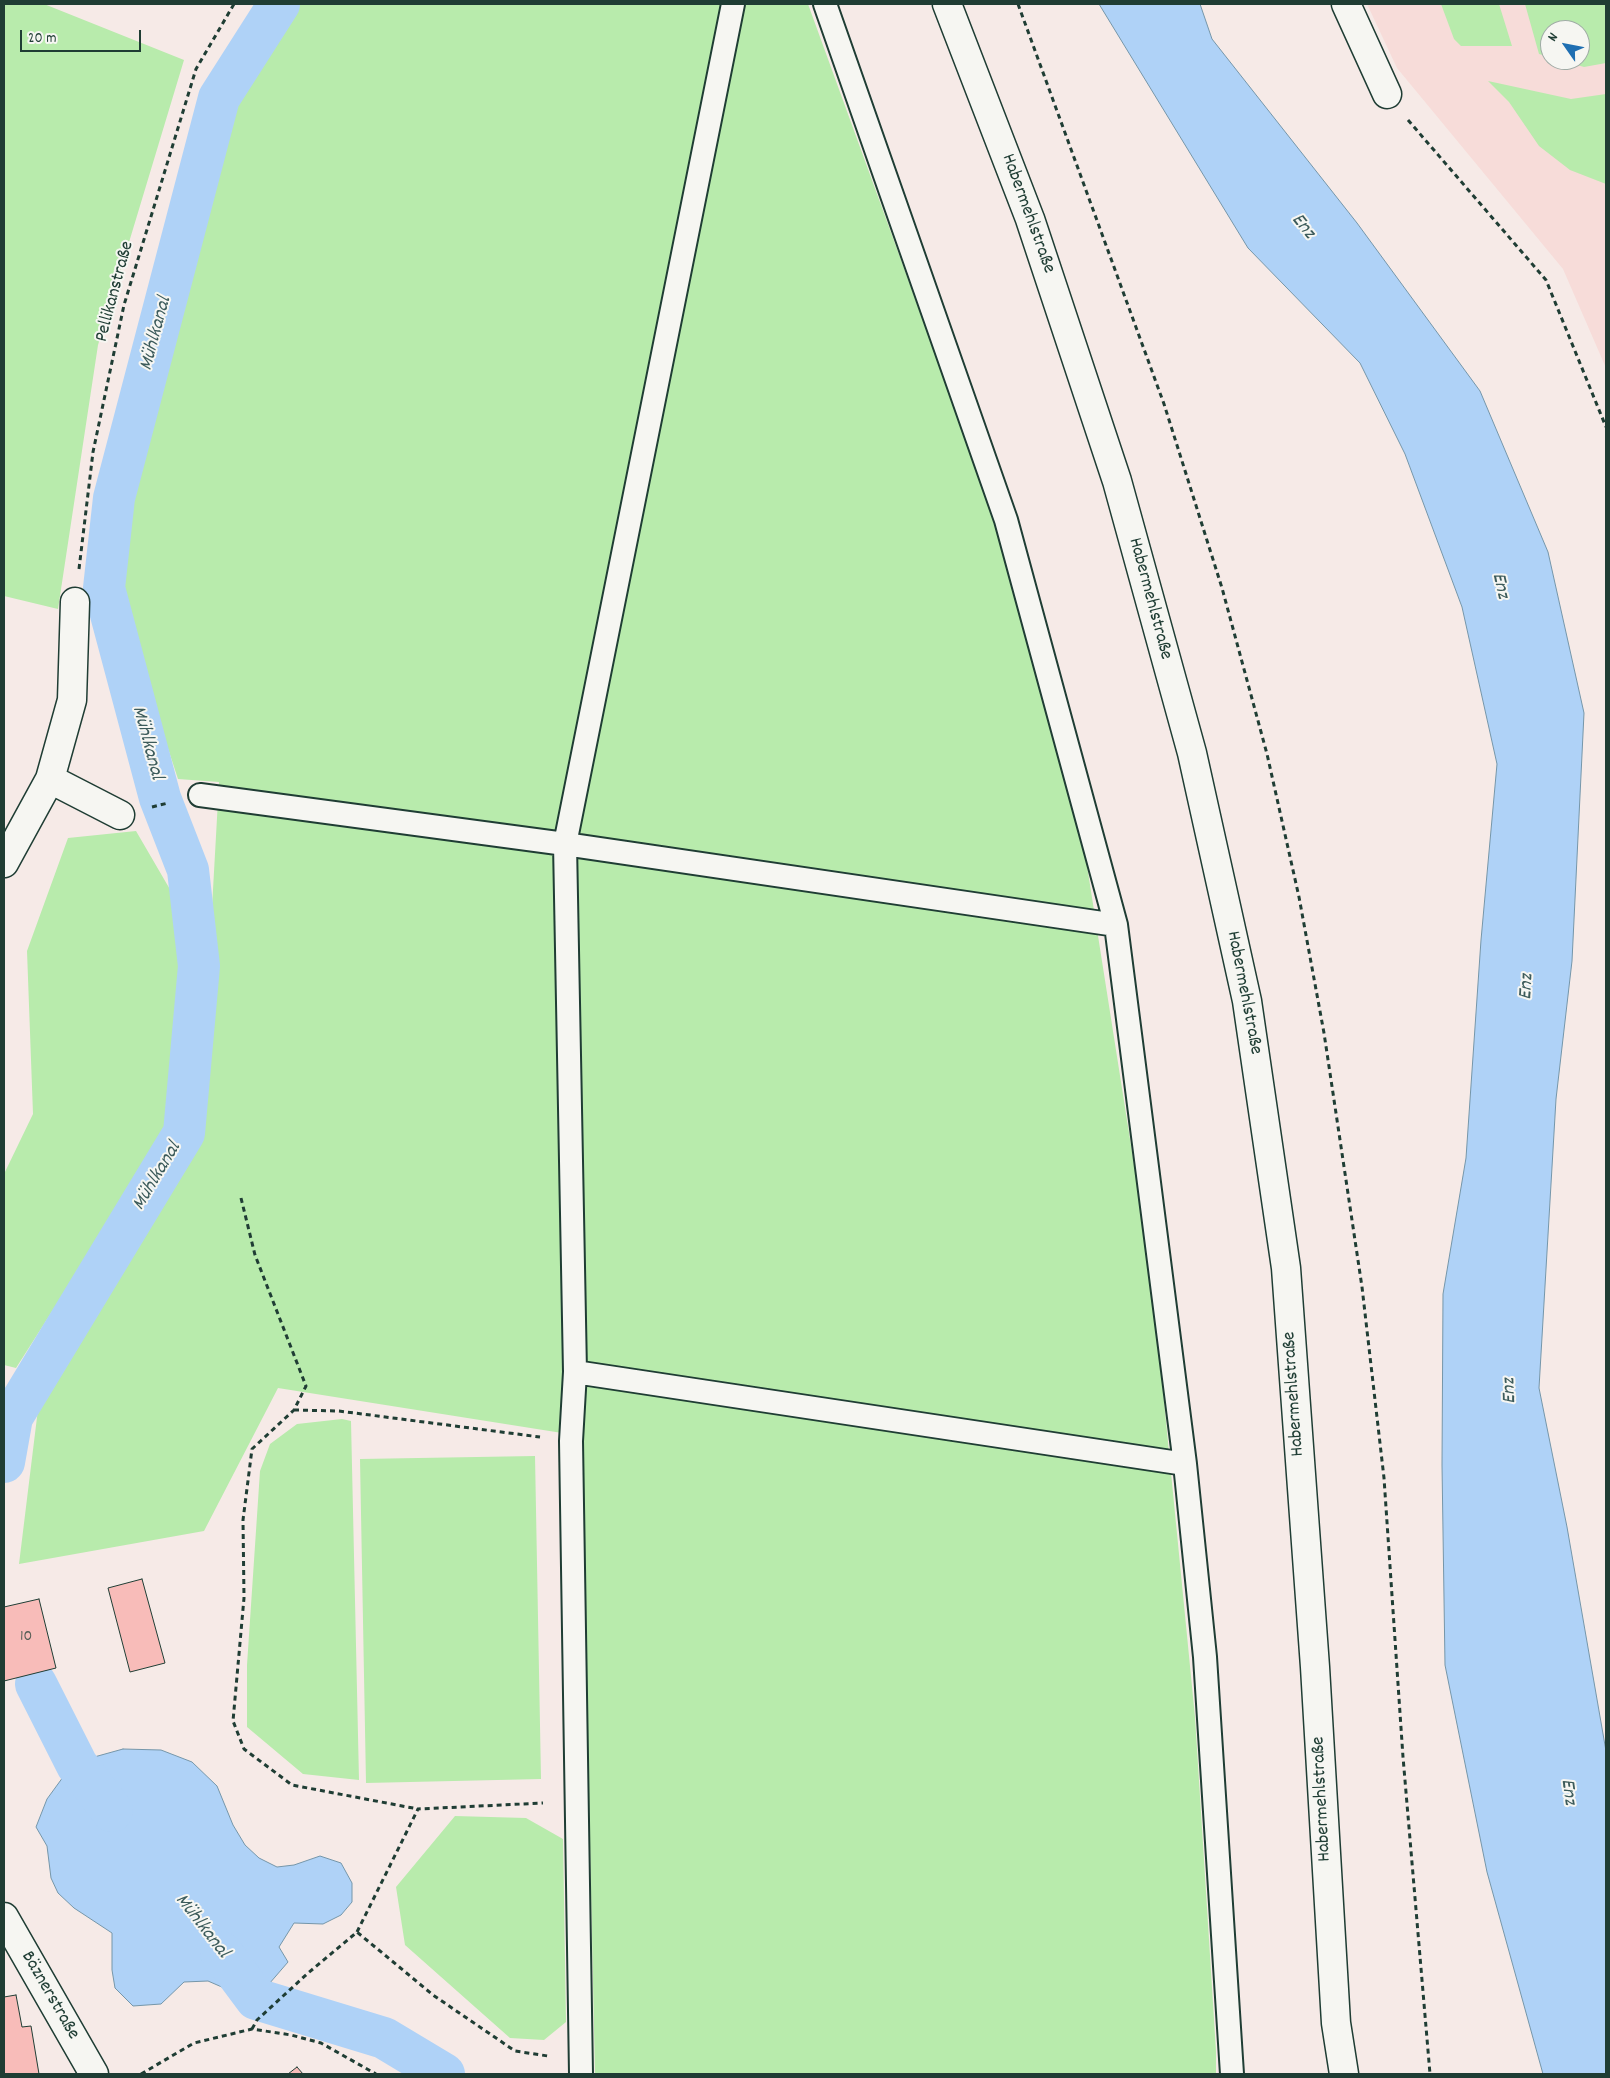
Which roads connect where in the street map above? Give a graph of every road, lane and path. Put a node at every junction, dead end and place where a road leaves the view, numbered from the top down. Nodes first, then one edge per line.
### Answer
1 (234, 4) edge
2 (733, 4) edge
3 (825, 4) edge
4 (947, 4) edge
5 (1346, 4) edge
6 (1387, 94) joint
7 (1606, 427) edge
8 (75, 602) joint
9 (50, 779) junction
10 (200, 795) joint
11 (120, 815) joint
12 (565, 844) junction
13 (4, 863) edge
14 (1116, 925) junction
15 (241, 1198) dead end
16 (575, 1372) junction
17 (294, 1410) junction
18 (571, 1441) junction
19 (1186, 1464) junction
20 (576, 1801) junction
21 (418, 1809) junction
22 (4, 1917) edge
23 (357, 1932) junction
24 (1336, 2022) junction
25 (252, 2029) junction
26 (581, 2068) edge
27 (94, 2074) edge
28 (141, 2074) edge
29 (376, 2074) edge
30 (1232, 2074) edge
31 (1326, 2074) edge
32 (1344, 2074) edge

1 - 8 path, Pellikanstraße
2 - 12 lane
3 - 14 lane
4 - 24 main road, Habermehlstraße
5 - 6 main road
6 - 7 path
8 - 9 main road
9 - 11 main road
9 - 13 main road
10 - 11 path
10 - 12 lane
12 - 14 lane
12 - 16 lane
14 - 19 lane
15 - 17 path
16 - 18 lane
16 - 19 lane
17 - 18 path
17 - 21 path
18 - 20 lane
19 - 30 lane
20 - 21 path
20 - 26 lane
21 - 23 path
22 - 27 main road, Bäznerstraße
23 - 25 path
23 - 26 path
24 - 31 main road, Habermehlstraße
24 - 32 main road, Habermehlstraße
25 - 28 path
25 - 29 path

